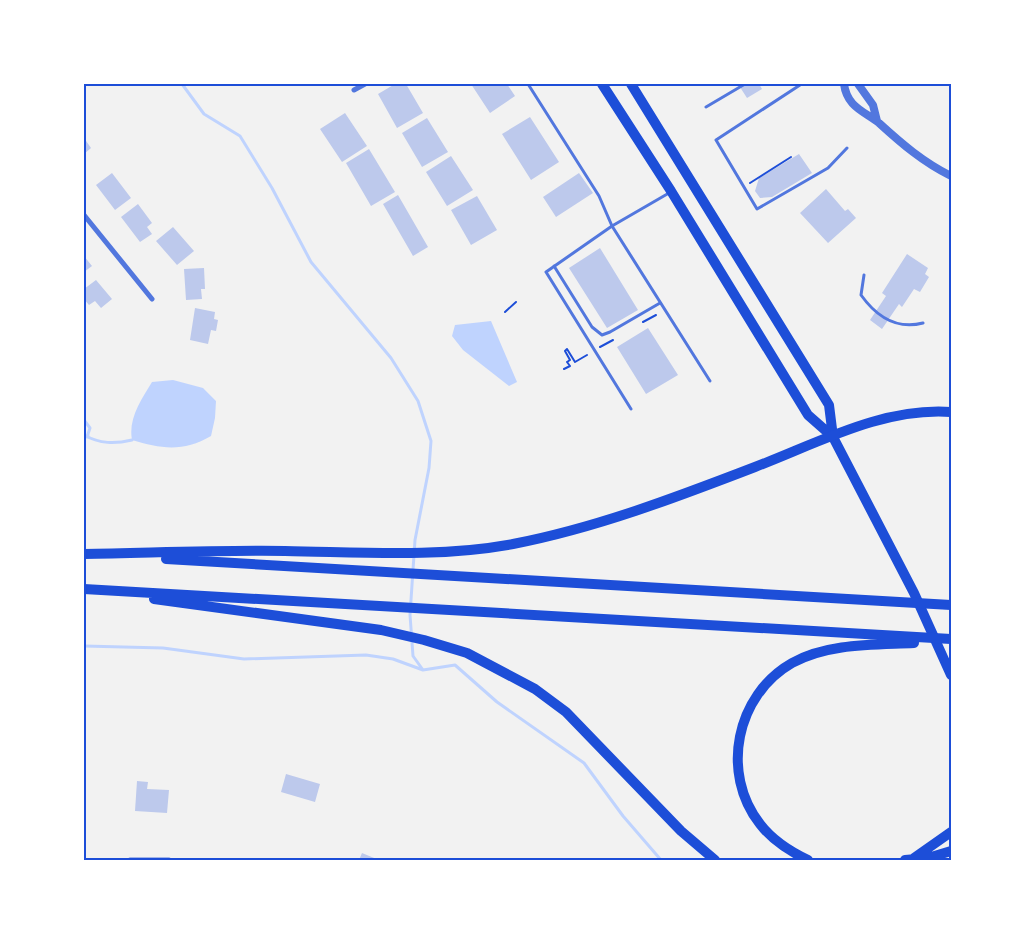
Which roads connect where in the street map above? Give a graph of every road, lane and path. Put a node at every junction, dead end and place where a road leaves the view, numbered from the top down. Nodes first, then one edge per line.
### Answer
1 (365, 84) edge
2 (528, 84) edge
3 (602, 84) edge
4 (631, 84) edge
5 (745, 84) edge
6 (844, 84) edge
7 (858, 84) edge
8 (800, 85) dead end
9 (354, 90) dead end
10 (706, 107) dead end
11 (877, 122) junction
12 (847, 148) dead end
13 (790, 157) dead end
14 (951, 176) edge
15 (748, 185) dead end
16 (671, 191) junction
17 (84, 215) edge
18 (612, 226) junction
19 (554, 266) junction
20 (864, 275) dead end
21 (152, 299) dead end
22 (516, 302) dead end
23 (660, 303) junction
24 (505, 312) dead end
25 (923, 323) dead end
26 (587, 355) dead end
27 (576, 362) junction
28 (570, 366) junction
29 (564, 369) dead end
30 (710, 381) dead end
31 (631, 409) dead end
32 (951, 412) edge
33 (833, 437) junction
34 (84, 554) edge
35 (84, 589) edge
36 (951, 605) edge
37 (951, 640) edge
38 (951, 675) edge
39 (951, 832) edge
40 (951, 851) edge
41 (909, 859) edge
42 (130, 860) edge
43 (168, 860) edge
44 (715, 860) edge
45 (808, 860) edge

1 - 9 street
2 - 18 lane
3 - 16 main road
4 - 33 main road
5 - 10 lane
6 - 11 street
7 - 11 street
8 - 12 lane
11 - 14 street
13 - 15 path
16 - 18 lane
16 - 33 main road
17 - 21 street
18 - 19 lane
18 - 23 lane
19 - 23 lane
19 - 31 lane
20 - 25 lane
22 - 24 path
23 - 30 lane
26 - 27 path
27 - 28 path
27 - 28 path
28 - 29 path
32 - 33 main road
33 - 34 main road
33 - 38 main road
34 - 36 main road
35 - 37 main road
35 - 44 main road
37 - 45 main road
39 - 41 main road
40 - 41 main road
42 - 43 street

